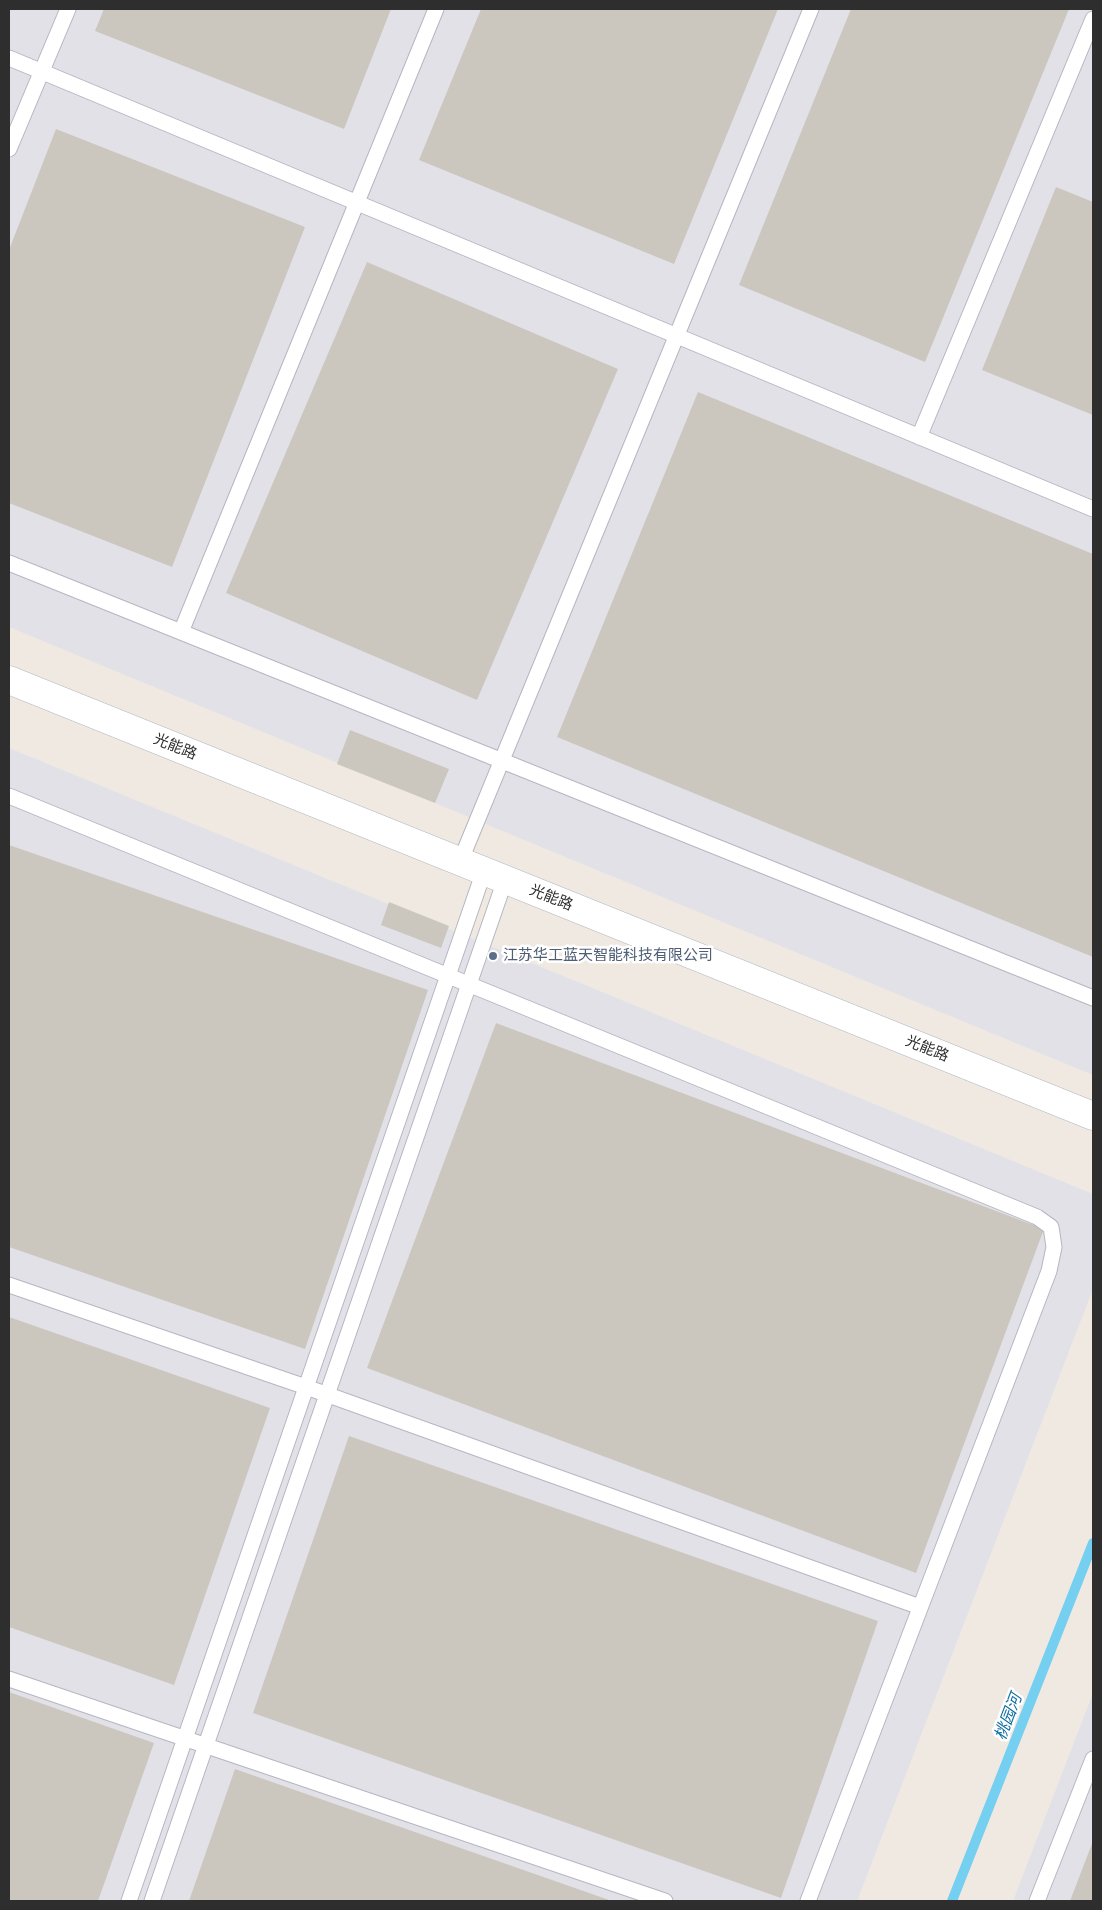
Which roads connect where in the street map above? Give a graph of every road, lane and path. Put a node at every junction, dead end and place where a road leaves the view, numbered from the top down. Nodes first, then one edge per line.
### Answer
1 (68, 9) edge
2 (436, 9) edge
3 (811, 9) edge
4 (1093, 19) edge
5 (9, 58) edge
6 (42, 72) junction
7 (9, 149) edge
8 (356, 202) junction
9 (675, 335) junction
10 (920, 437) junction
11 (1093, 509) edge
12 (9, 563) edge
13 (181, 632) junction
14 (9, 680) edge
15 (501, 760) junction
16 (9, 796) edge
17 (483, 871) junction
18 (448, 976) junction
19 (469, 985) junction
20 (1093, 998) edge
21 (1093, 1116) edge
22 (9, 1286) edge
23 (306, 1387) junction
24 (327, 1395) junction
25 (920, 1607) junction
26 (9, 1679) edge
27 (185, 1739) junction
28 (206, 1746) junction
29 (1093, 1759) edge
30 (129, 1901) edge
31 (152, 1901) edge
32 (665, 1901) edge
33 (808, 1901) edge
34 (1037, 1901) edge

1 - 6 lane
2 - 8 lane
3 - 9 lane
4 - 10 lane
5 - 6 lane
6 - 7 lane
6 - 8 lane
8 - 9 lane
8 - 13 lane
9 - 10 lane
9 - 15 lane
10 - 11 lane
12 - 13 lane
13 - 15 lane
14 - 17 street, 光能路
15 - 17 lane
15 - 20 lane
16 - 18 lane
17 - 18 lane
17 - 19 lane
17 - 21 street, 光能路
18 - 19 lane
18 - 23 lane
19 - 24 lane
19 - 25 lane
22 - 23 lane
23 - 24 lane
23 - 27 lane
24 - 25 lane
24 - 28 lane
25 - 33 lane
26 - 27 lane
27 - 28 lane
27 - 30 lane
28 - 31 lane
28 - 32 lane
29 - 34 lane

